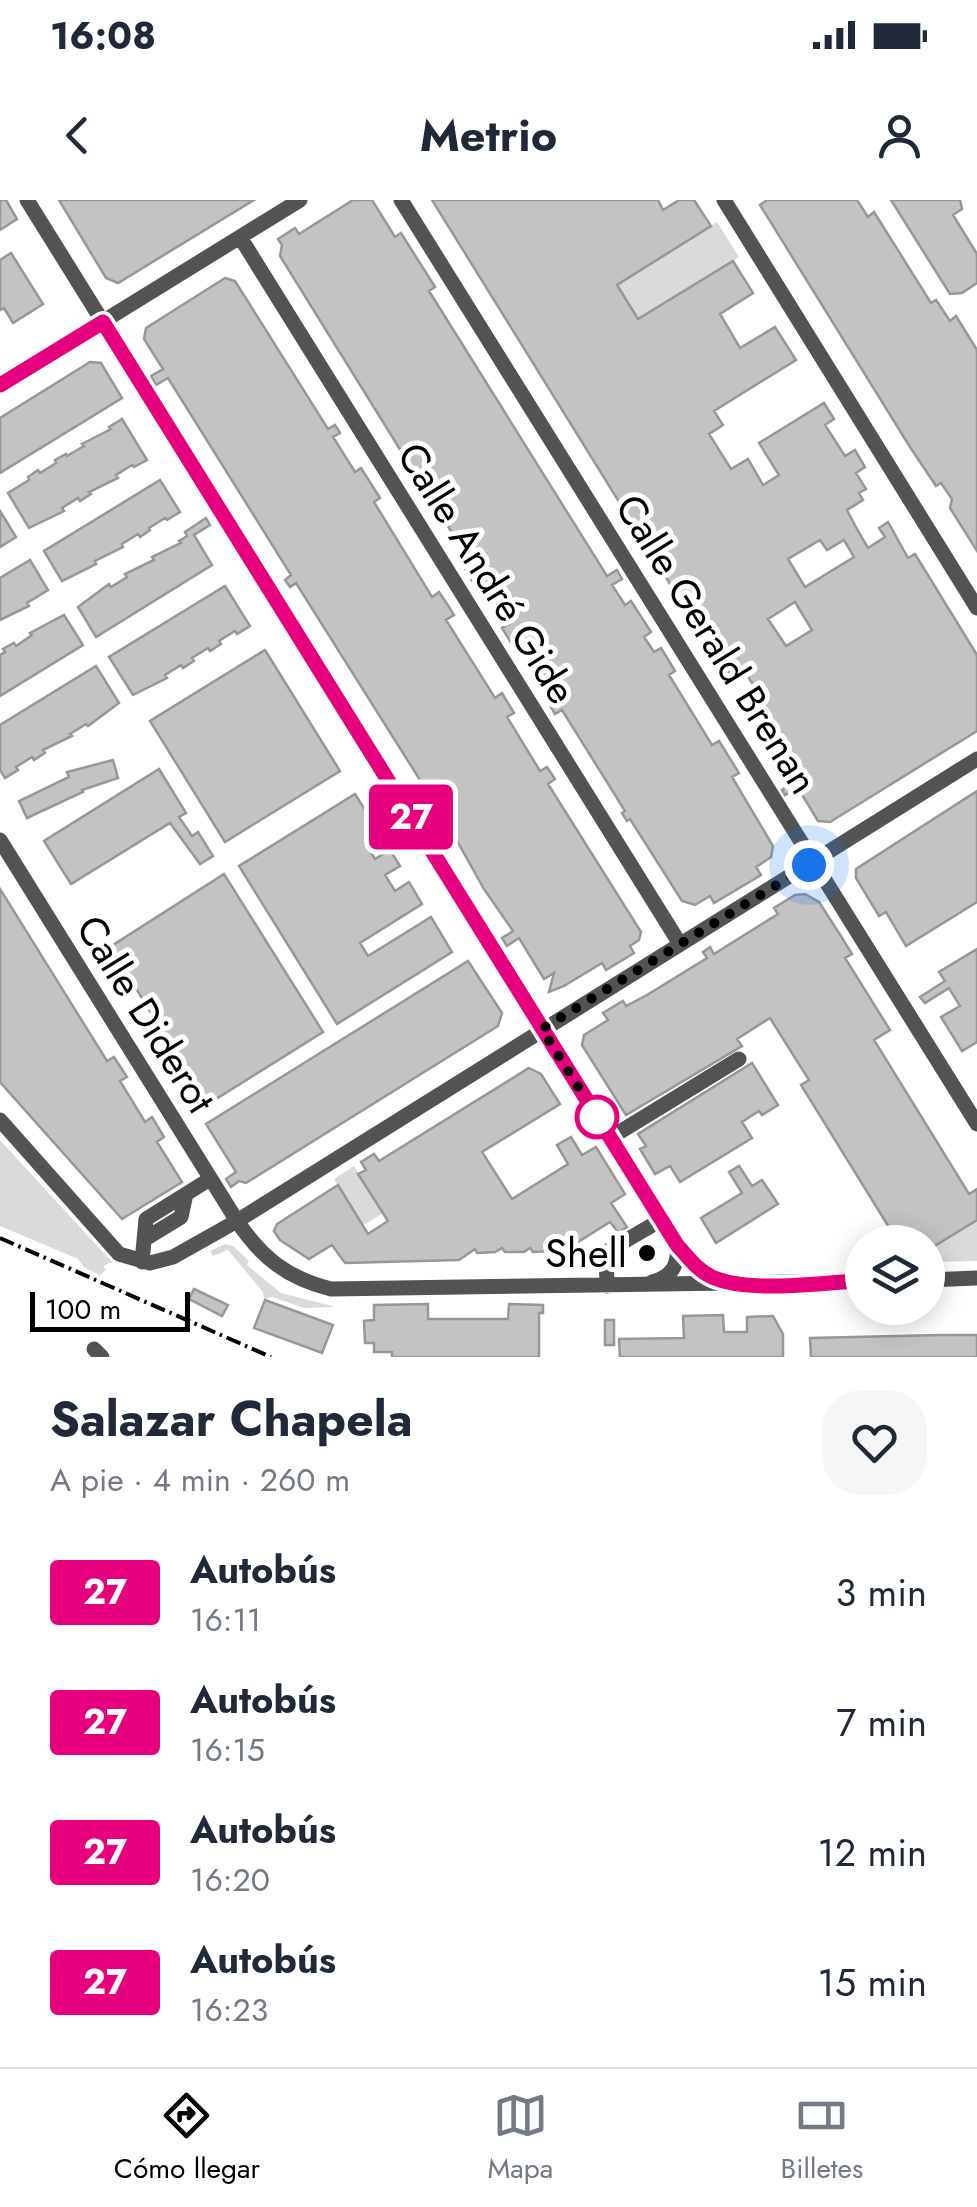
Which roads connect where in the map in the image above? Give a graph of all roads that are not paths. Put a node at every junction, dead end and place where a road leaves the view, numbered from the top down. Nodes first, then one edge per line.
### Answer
1 (300, 200) edge
2 (401, 200) edge
3 (724, 200) edge
4 (29, 201) edge
5 (240, 237) junction
6 (103, 322) junction
7 (0, 385) edge
8 (977, 608) edge
9 (977, 760) edge
10 (0, 840) edge
11 (814, 861) junction
12 (680, 944) junction
13 (542, 1029) junction
14 (738, 1059) dead end
15 (0, 1120) edge
16 (977, 1124) edge
17 (610, 1138) junction
18 (210, 1179) junction
19 (661, 1220) junction
20 (237, 1221) junction
21 (677, 1245) junction
22 (142, 1262) junction
23 (976, 1278) edge
24 (945, 1279) edge
25 (845, 1281) edge
26 (743, 1284) junction
27 (608, 1286) junction
28 (632, 1286) junction

1 - 5 street
2 - 11 street, Calle Gerald Brenan
3 - 8 street
4 - 6 street
5 - 6 street
5 - 12 street, Calle André Gide
6 - 7 street
6 - 13 street
9 - 11 street
10 - 18 street, Calle Diderot
11 - 12 street
11 - 16 street, Calle Gerald Brenan
12 - 13 street
13 - 17 street
13 - 20 street
14 - 17 street
15 - 22 street
17 - 19 street
18 - 20 street, Calle Diderot
18 - 22 street
19 - 21 street
19 - 27 street
20 - 22 street
20 - 27 street, Calle Diderot
21 - 26 street
21 - 28 street
23 - 24 street
25 - 26 street, Calle Diderot
26 - 28 street, Calle Diderot
27 - 28 street, Calle Diderot

